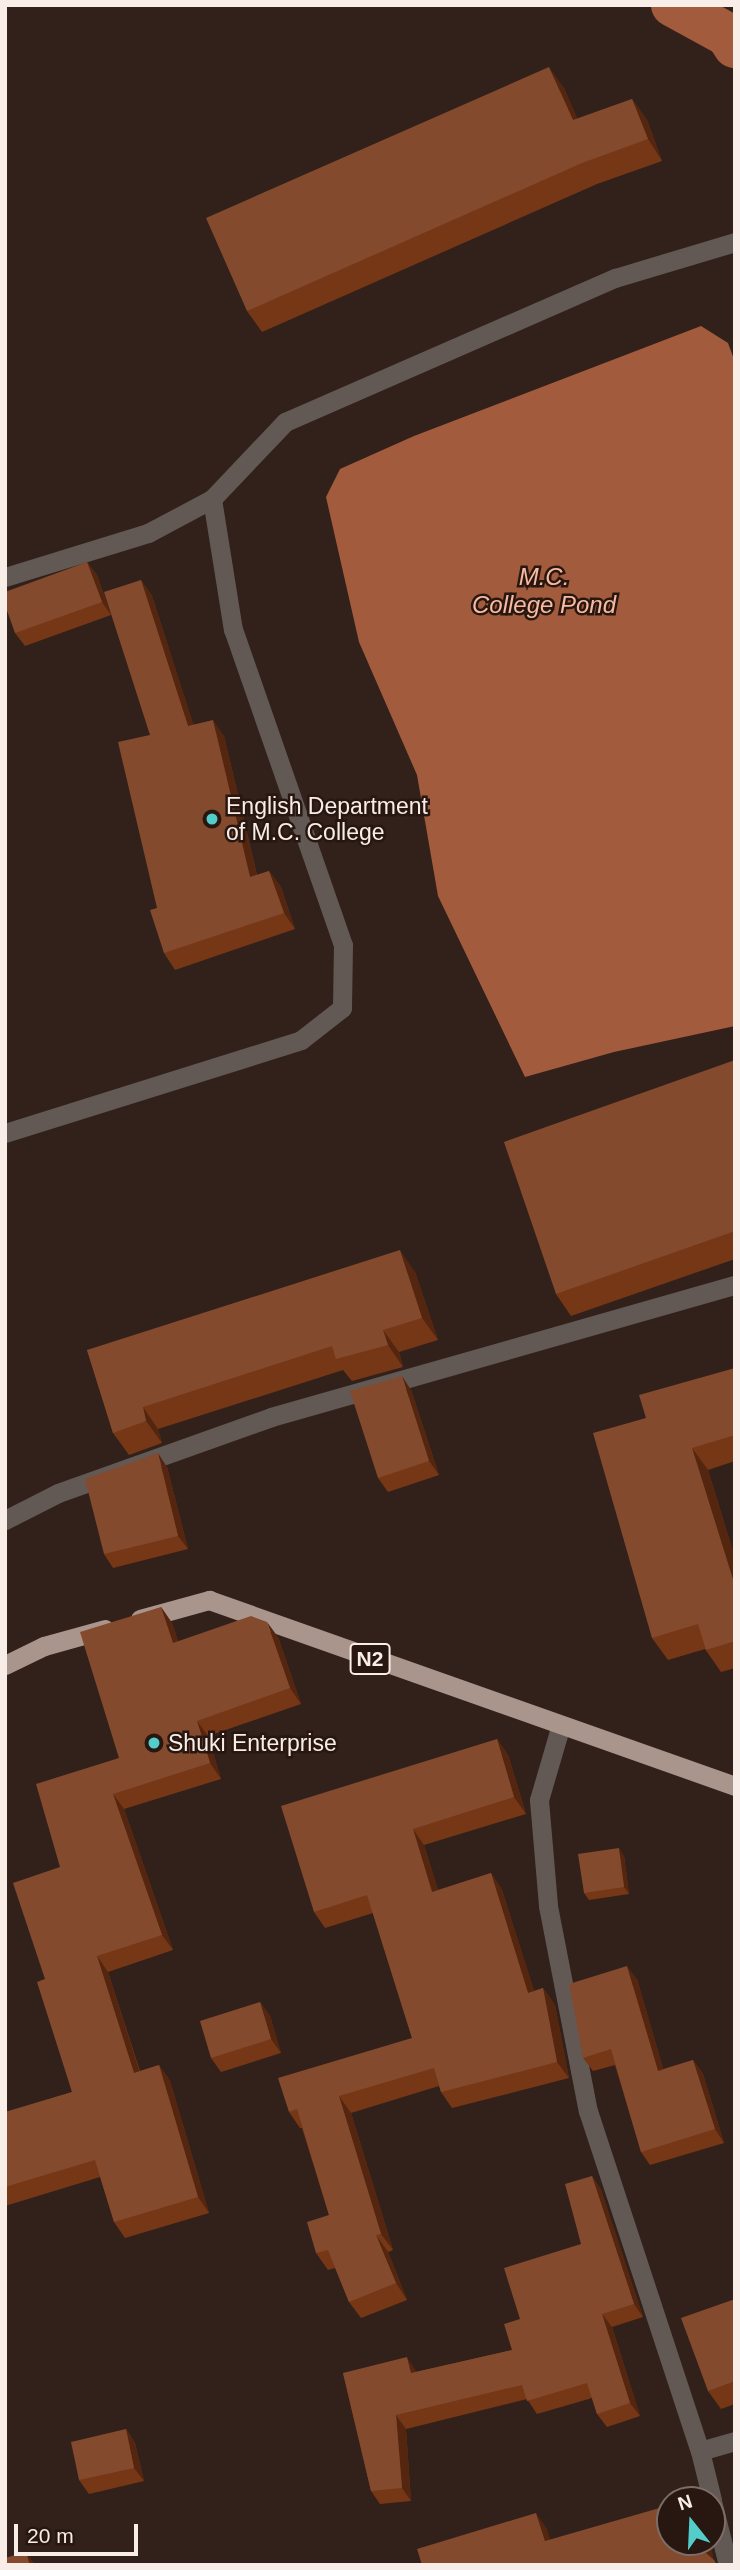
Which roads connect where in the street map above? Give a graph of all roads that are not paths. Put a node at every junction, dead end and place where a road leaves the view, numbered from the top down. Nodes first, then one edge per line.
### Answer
1 (735, 242) edge
2 (212, 499) junction
3 (5, 577) edge
4 (5, 1133) edge
5 (735, 1285) edge
6 (5, 1520) edge
7 (5, 1665) edge
8 (560, 1728) junction
9 (735, 1786) edge
10 (735, 2441) edge
11 (700, 2451) junction
12 (709, 2486) edge

1 - 2 street
2 - 3 street
2 - 4 street
5 - 6 street
7 - 8 highway, N2
8 - 9 highway, N2
8 - 11 street
10 - 11 street
11 - 12 street

